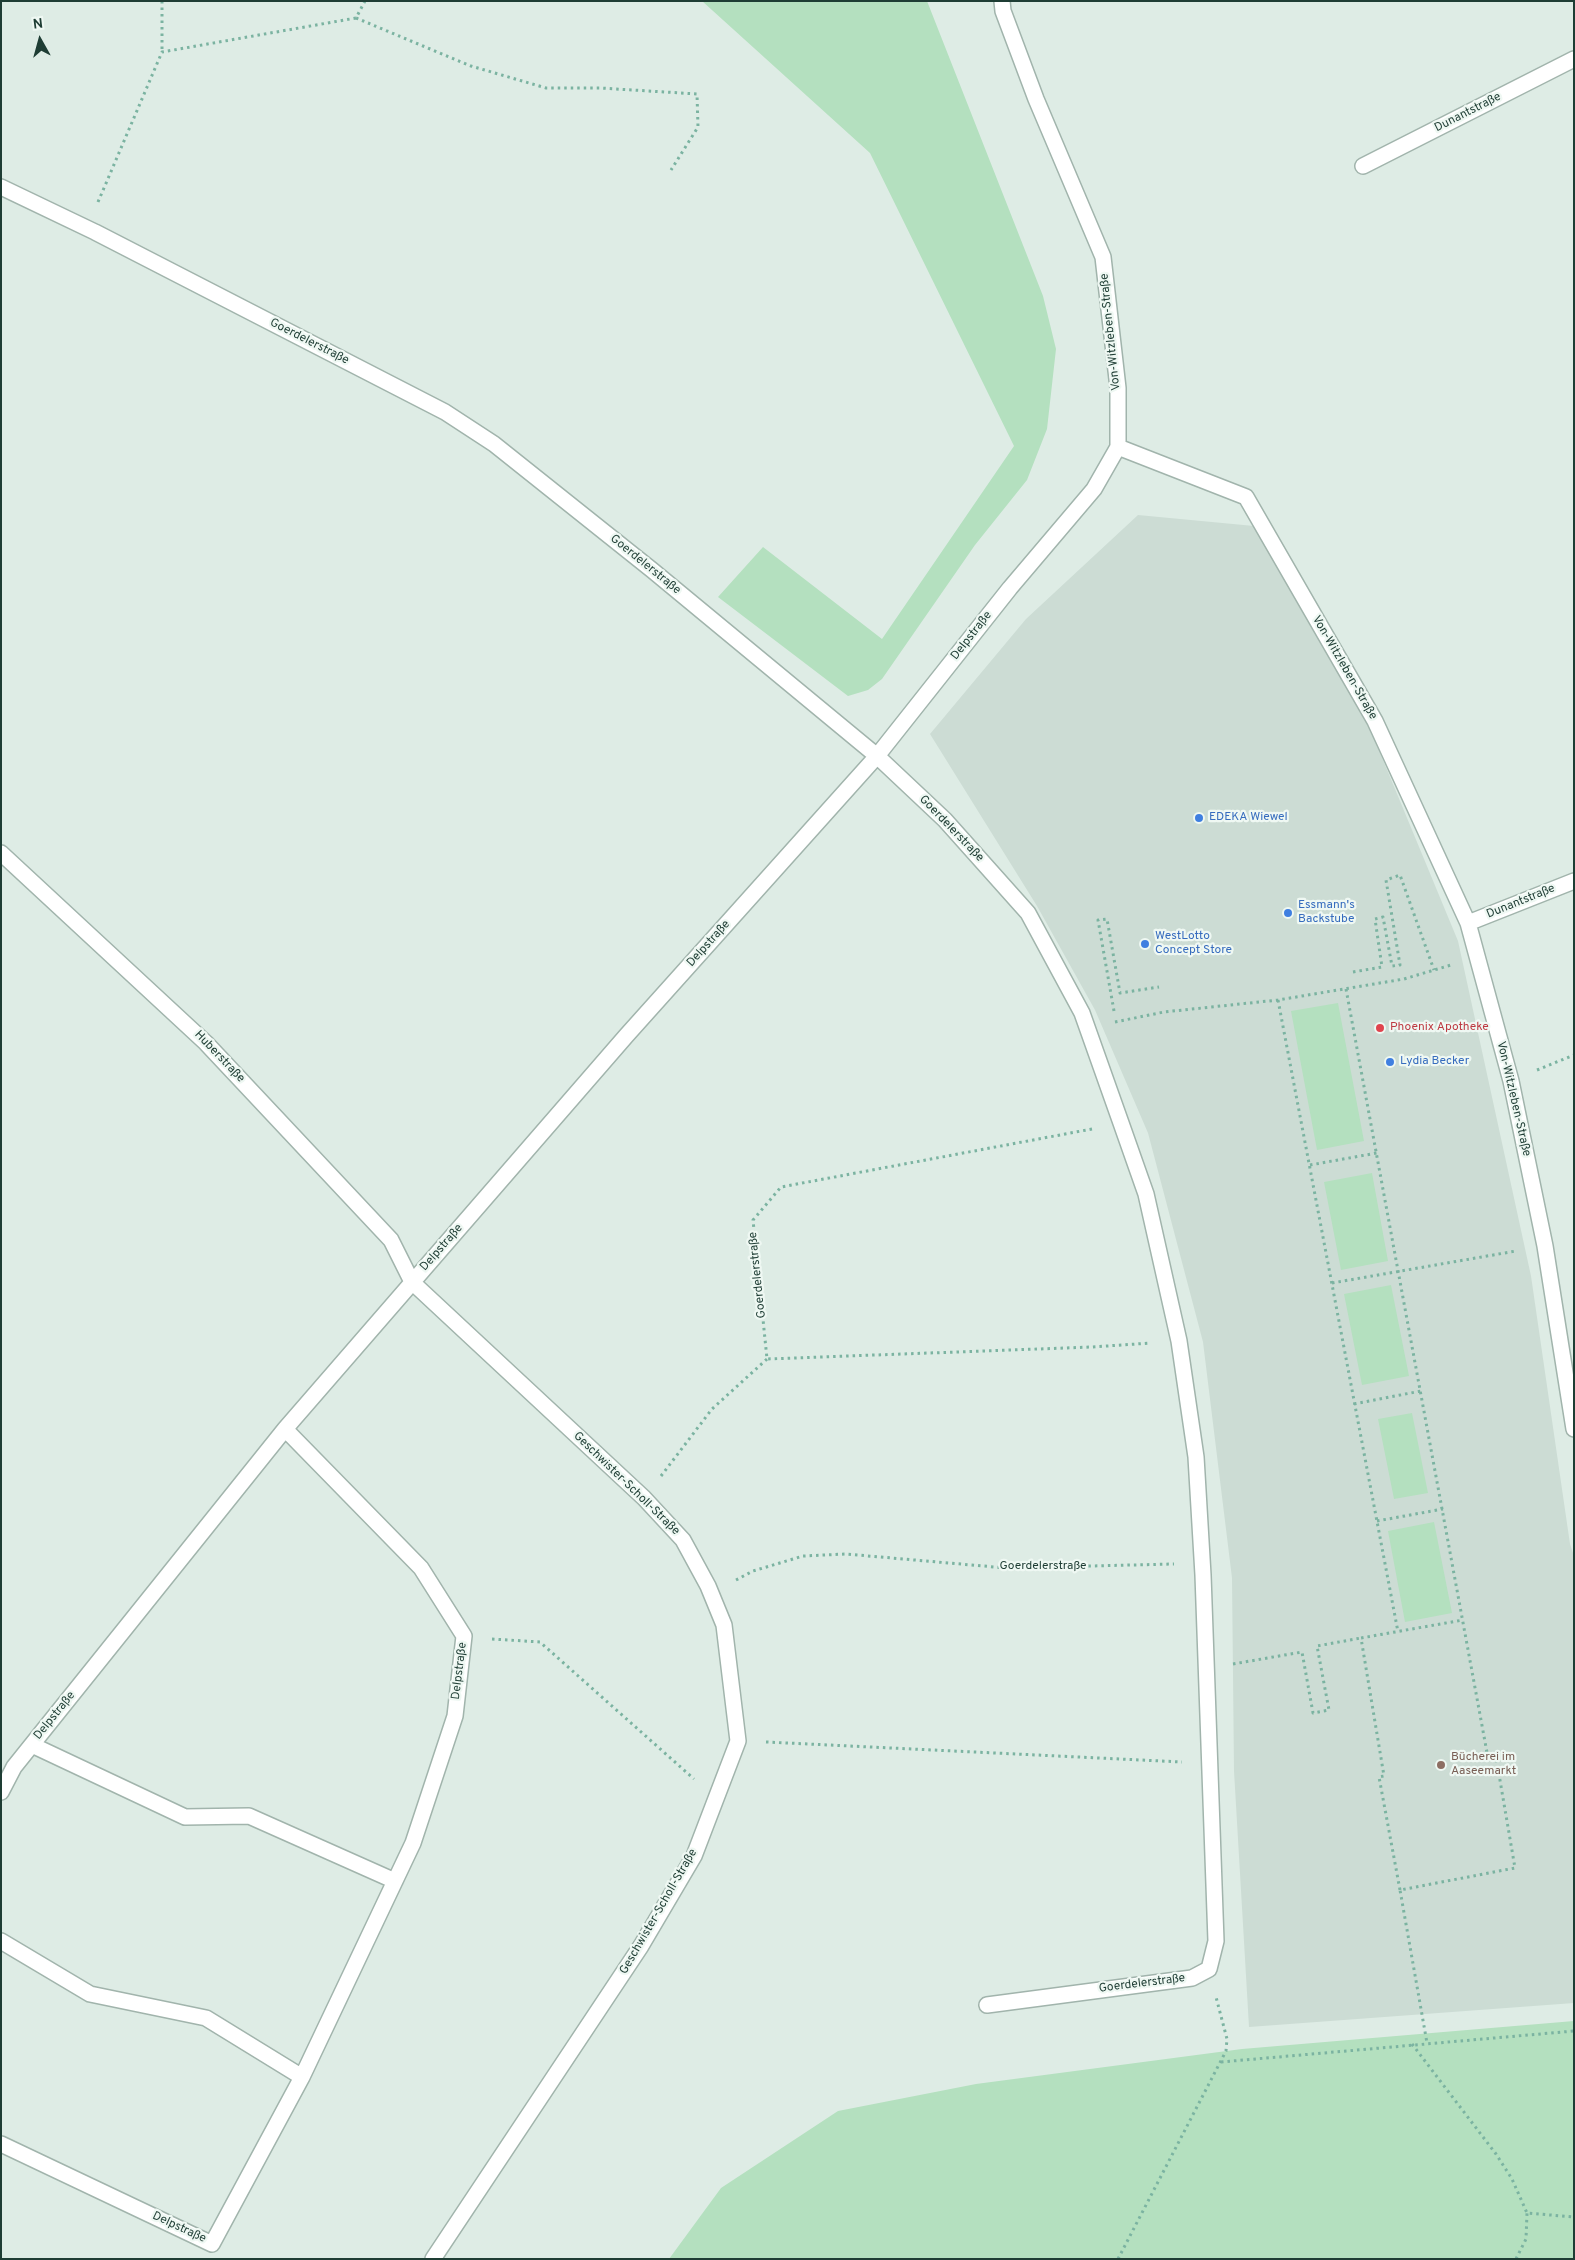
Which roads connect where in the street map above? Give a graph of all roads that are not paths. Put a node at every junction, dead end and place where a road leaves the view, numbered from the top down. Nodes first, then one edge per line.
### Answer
1 (1002, 1) edge
2 (1574, 60) edge
3 (1363, 166) dead end
4 (1, 187) edge
5 (1118, 447) junction
6 (877, 756) junction
7 (1, 853) edge
8 (1574, 881) edge
9 (1468, 923) junction
10 (412, 1282) junction
11 (285, 1429) junction
12 (1574, 1429) edge
13 (32, 1745) junction
14 (8, 1763) edge
15 (1, 1792) edge
16 (395, 1881) junction
17 (1, 1941) edge
18 (987, 2005) dead end
19 (302, 2077) junction
20 (1, 2144) edge
21 (433, 2259) edge

1 - 5 street, Von-Witzleben-Straße
2 - 3 street, Dunantstraße
4 - 6 street, Goerdelerstraße
5 - 6 street, Delpstraße
5 - 9 street, Von-Witzleben-Straße
6 - 10 street, Delpstraße
6 - 18 street, Goerdelerstraße
7 - 10 street, Huberstraße
8 - 9 street, Dunantstraße
9 - 12 street, Von-Witzleben-Straße
10 - 11 street, Delpstraße
10 - 21 street, Geschwister-Scholl-Straße
11 - 13 street, Delpstraße
11 - 16 street, Delpstraße
13 - 14 street, Delpstraße
13 - 16 street, Delpstraße
14 - 15 street, Delpstraße
16 - 19 street, Delpstraße
17 - 19 street
19 - 20 street, Delpstraße

